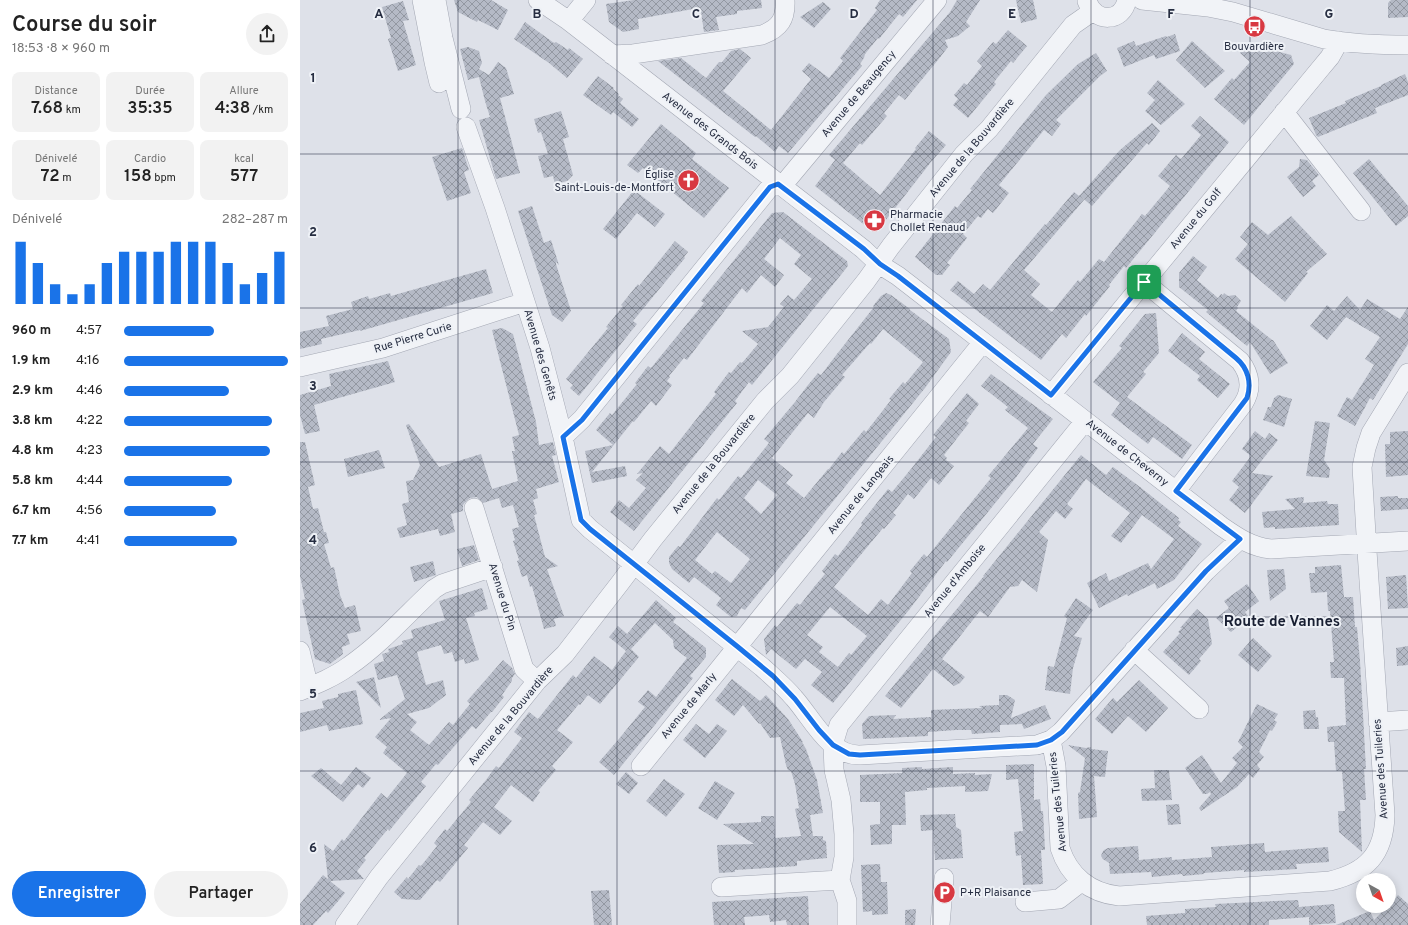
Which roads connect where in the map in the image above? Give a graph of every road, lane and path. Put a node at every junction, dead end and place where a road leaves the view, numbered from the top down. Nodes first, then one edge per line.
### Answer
1 (422, 0) edge
2 (436, 0) edge
3 (538, 0) edge
4 (586, 0) edge
5 (785, 0) edge
6 (937, 0) edge
7 (1127, 0) edge
8 (1142, 0) edge
9 (1090, 6) edge
10 (569, 21) junction
11 (1339, 41) junction
12 (1408, 45) edge
13 (612, 55) junction
14 (439, 82) dead end
15 (1284, 112) junction
16 (778, 184) junction
17 (1361, 211) dead end
18 (880, 264) junction
19 (1144, 282) junction
20 (525, 302) junction
21 (983, 342) junction
22 (300, 367) edge
23 (1408, 373) edge
24 (1051, 395) junction
25 (1085, 421) junction
26 (563, 437) junction
27 (1176, 491) junction
28 (474, 508) dead end
29 (1240, 539) junction
30 (1408, 541) edge
31 (1366, 544) junction
32 (634, 564) junction
33 (493, 568) junction
34 (738, 647) junction
35 (1134, 650) junction
36 (300, 651) edge
37 (537, 681) junction
38 (304, 690) edge
39 (1199, 709) dead end
40 (1408, 720) edge
41 (1378, 722) junction
42 (1051, 740) junction
43 (833, 745) junction
44 (641, 766) dead end
45 (944, 878) dead end
46 (840, 880) junction
47 (1081, 882) junction
48 (721, 887) dead end
49 (1025, 902) dead end
50 (344, 925) edge
51 (847, 925) edge
52 (940, 925) edge

1 - 14 street
2 - 20 street, Avenue des Genêts
3 - 10 street, Avenue des Grands Bois
4 - 10 street
5 - 13 street
6 - 16 street, Avenue de Beaugency
7 - 9 street
8 - 11 street
9 - 18 street, Avenue de la Bouvardière
10 - 13 street, Avenue des Grands Bois
11 - 12 street
11 - 15 street, Avenue du Golf
13 - 16 street, Avenue des Grands Bois
15 - 17 street
15 - 19 street, Avenue du Golf
16 - 18 street, Avenue des Grands Bois
16 - 26 street, Avenue de Beaugency
18 - 21 street, Avenue de Cheverny
18 - 32 street, Avenue de la Bouvardière
19 - 24 street, Avenue du Golf
19 - 27 street
20 - 22 street, Rue Pierre Curie
20 - 26 street, Avenue des Genêts
21 - 24 street, Avenue de Cheverny
21 - 34 street, Avenue de Langeais
23 - 31 street, Avenue des Tuileries
24 - 25 street, Avenue de Cheverny
25 - 27 street, Avenue de Cheverny
25 - 43 street, Avenue d'Amboise
26 - 32 street, Avenue des Genêts
27 - 29 street, Avenue de Cheverny
28 - 33 street, Avenue du Pin
29 - 31 street, Avenue de Cheverny
29 - 35 street
30 - 31 street, Avenue de Cheverny
31 - 41 street, Avenue des Tuileries
32 - 34 street, Avenue des Genêts
32 - 37 street, Avenue de la Bouvardière
33 - 37 street, Avenue du Pin
33 - 38 street
34 - 43 street, Avenue des Genêts
34 - 44 street, Avenue de Marly
35 - 39 street
35 - 42 street
36 - 38 street
37 - 50 street, Avenue de la Bouvardière
40 - 41 street
41 - 47 street, Avenue des Tuileries
42 - 43 street, Avenue des Genêts
42 - 47 street, Avenue des Tuileries
43 - 46 street, Avenue d'Amboise
45 - 52 street
46 - 48 street
46 - 51 street
47 - 49 street

